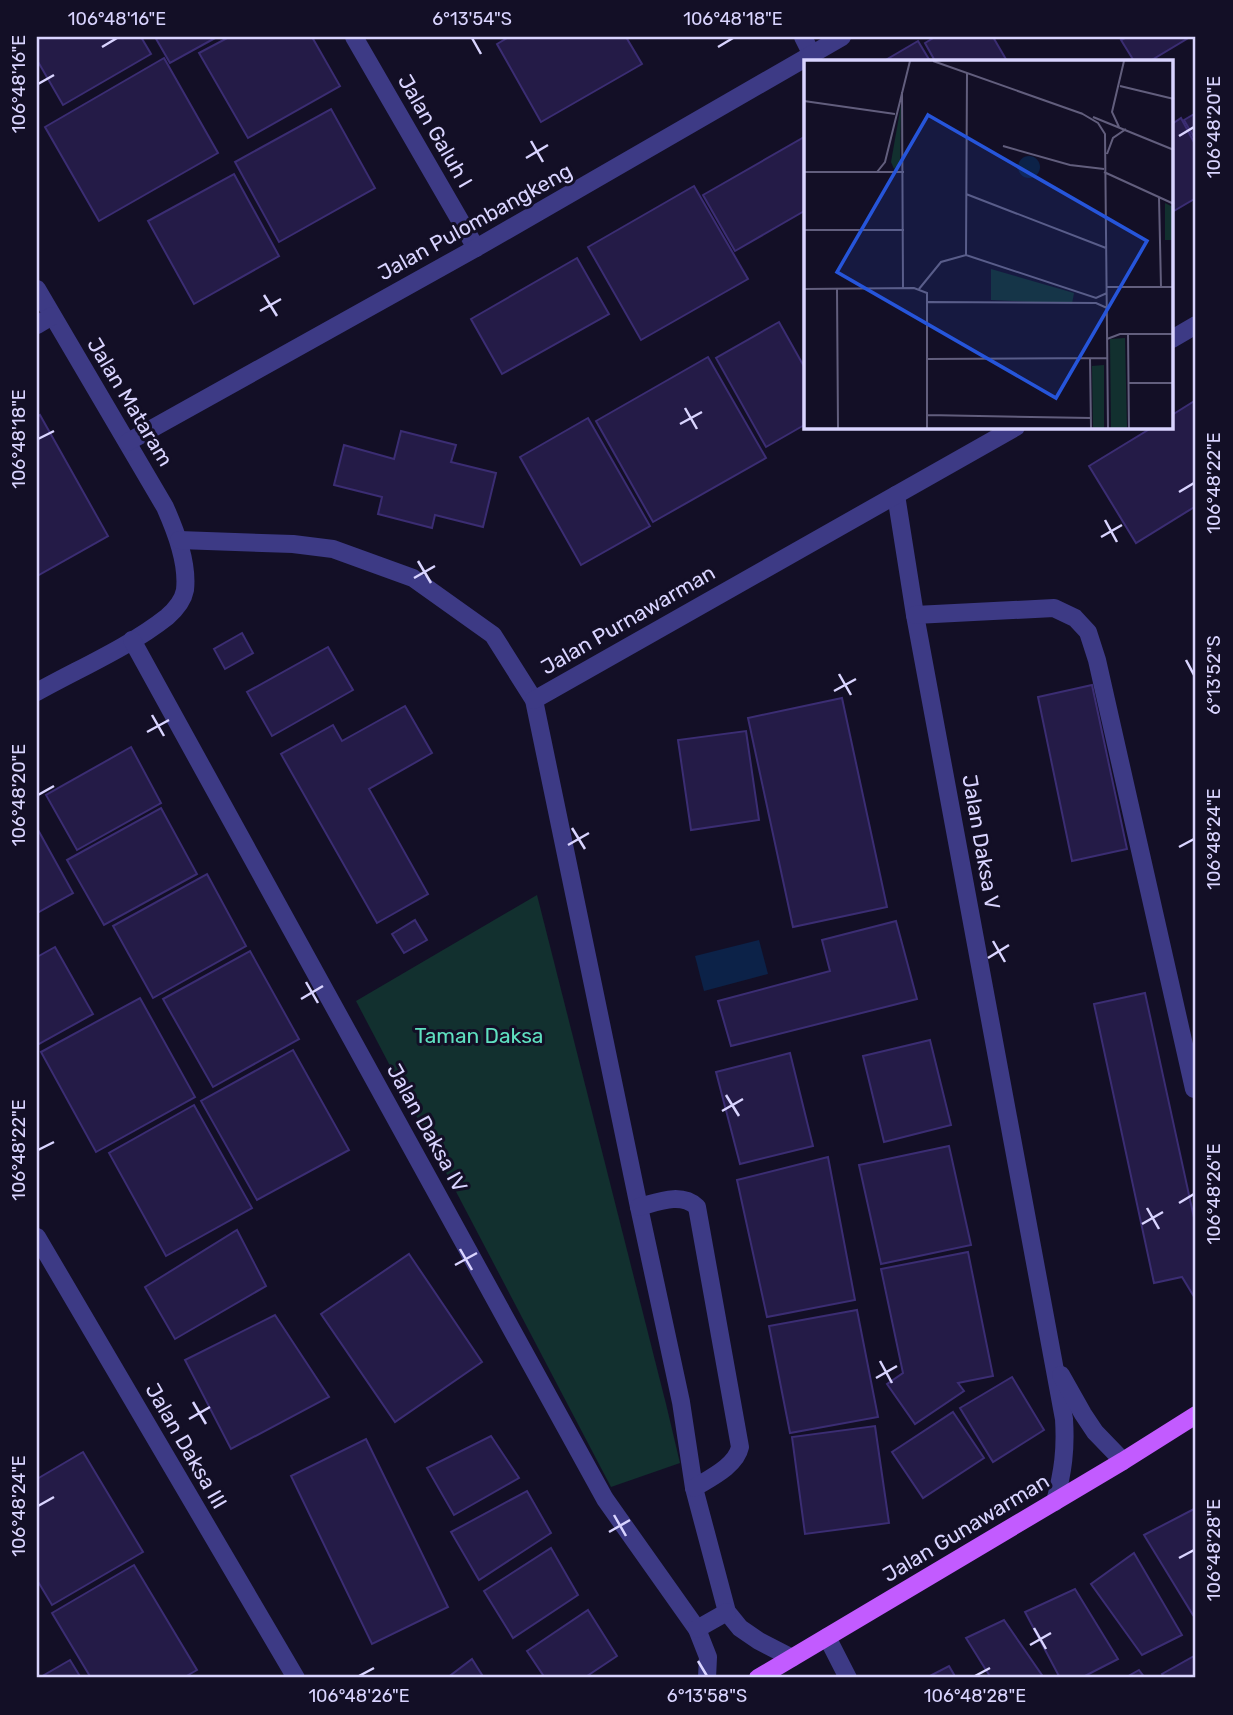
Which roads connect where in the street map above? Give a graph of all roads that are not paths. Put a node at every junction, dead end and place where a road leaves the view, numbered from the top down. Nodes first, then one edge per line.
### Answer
1 (354, 37) edge
2 (803, 37) edge
3 (842, 37) edge
4 (812, 55) junction
5 (476, 248) junction
6 (37, 289) edge
7 (44, 320) edge
8 (1196, 325) edge
9 (1174, 338) edge
10 (1012, 429) edge
11 (128, 442) junction
12 (896, 495) junction
13 (179, 540) junction
14 (915, 615) junction
15 (132, 640) junction
16 (37, 692) edge
17 (534, 700) junction
18 (1194, 1089) dead end
19 (639, 1207) junction
20 (37, 1237) edge
21 (1054, 1363) junction
22 (1196, 1415) edge
23 (1123, 1461) junction
24 (694, 1488) junction
25 (1055, 1502) junction
26 (727, 1612) junction
27 (697, 1629) junction
28 (827, 1637) junction
29 (792, 1658) junction
30 (296, 1678) edge
31 (707, 1678) edge
32 (758, 1678) edge
33 (848, 1678) edge

1 - 5 street, Jalan Galuh I
2 - 4 street
3 - 4 street, Jalan Pulombangkeng
4 - 5 street, Jalan Pulombangkeng
5 - 11 street, Jalan Pulombangkeng
6 - 7 street, Jalan Mataram
7 - 11 street, Jalan Mataram
8 - 9 street
10 - 12 street, Jalan Purnawarman
11 - 13 street, Jalan Mataram
12 - 14 street, Jalan Daksa V
12 - 17 street, Jalan Purnawarman
13 - 15 street
13 - 17 street, Jalan Purnawarman
14 - 18 street
14 - 21 street, Jalan Daksa V
15 - 16 street
15 - 27 street, Jalan Daksa IV
17 - 19 street
19 - 24 street
19 - 24 street
20 - 30 street, Jalan Daksa III
21 - 23 street, Jalan Daksa V
21 - 25 street, Jalan Daksa V
22 - 23 main road, Jalan Gunawarman
23 - 25 main road, Jalan Gunawarman
24 - 26 street
25 - 28 main road, Jalan Gunawarman
26 - 27 street
26 - 29 street
27 - 31 street, Jalan Daksa IV
28 - 29 main road, Jalan Gunawarman
28 - 33 street
29 - 32 main road, Jalan Gunawarman

